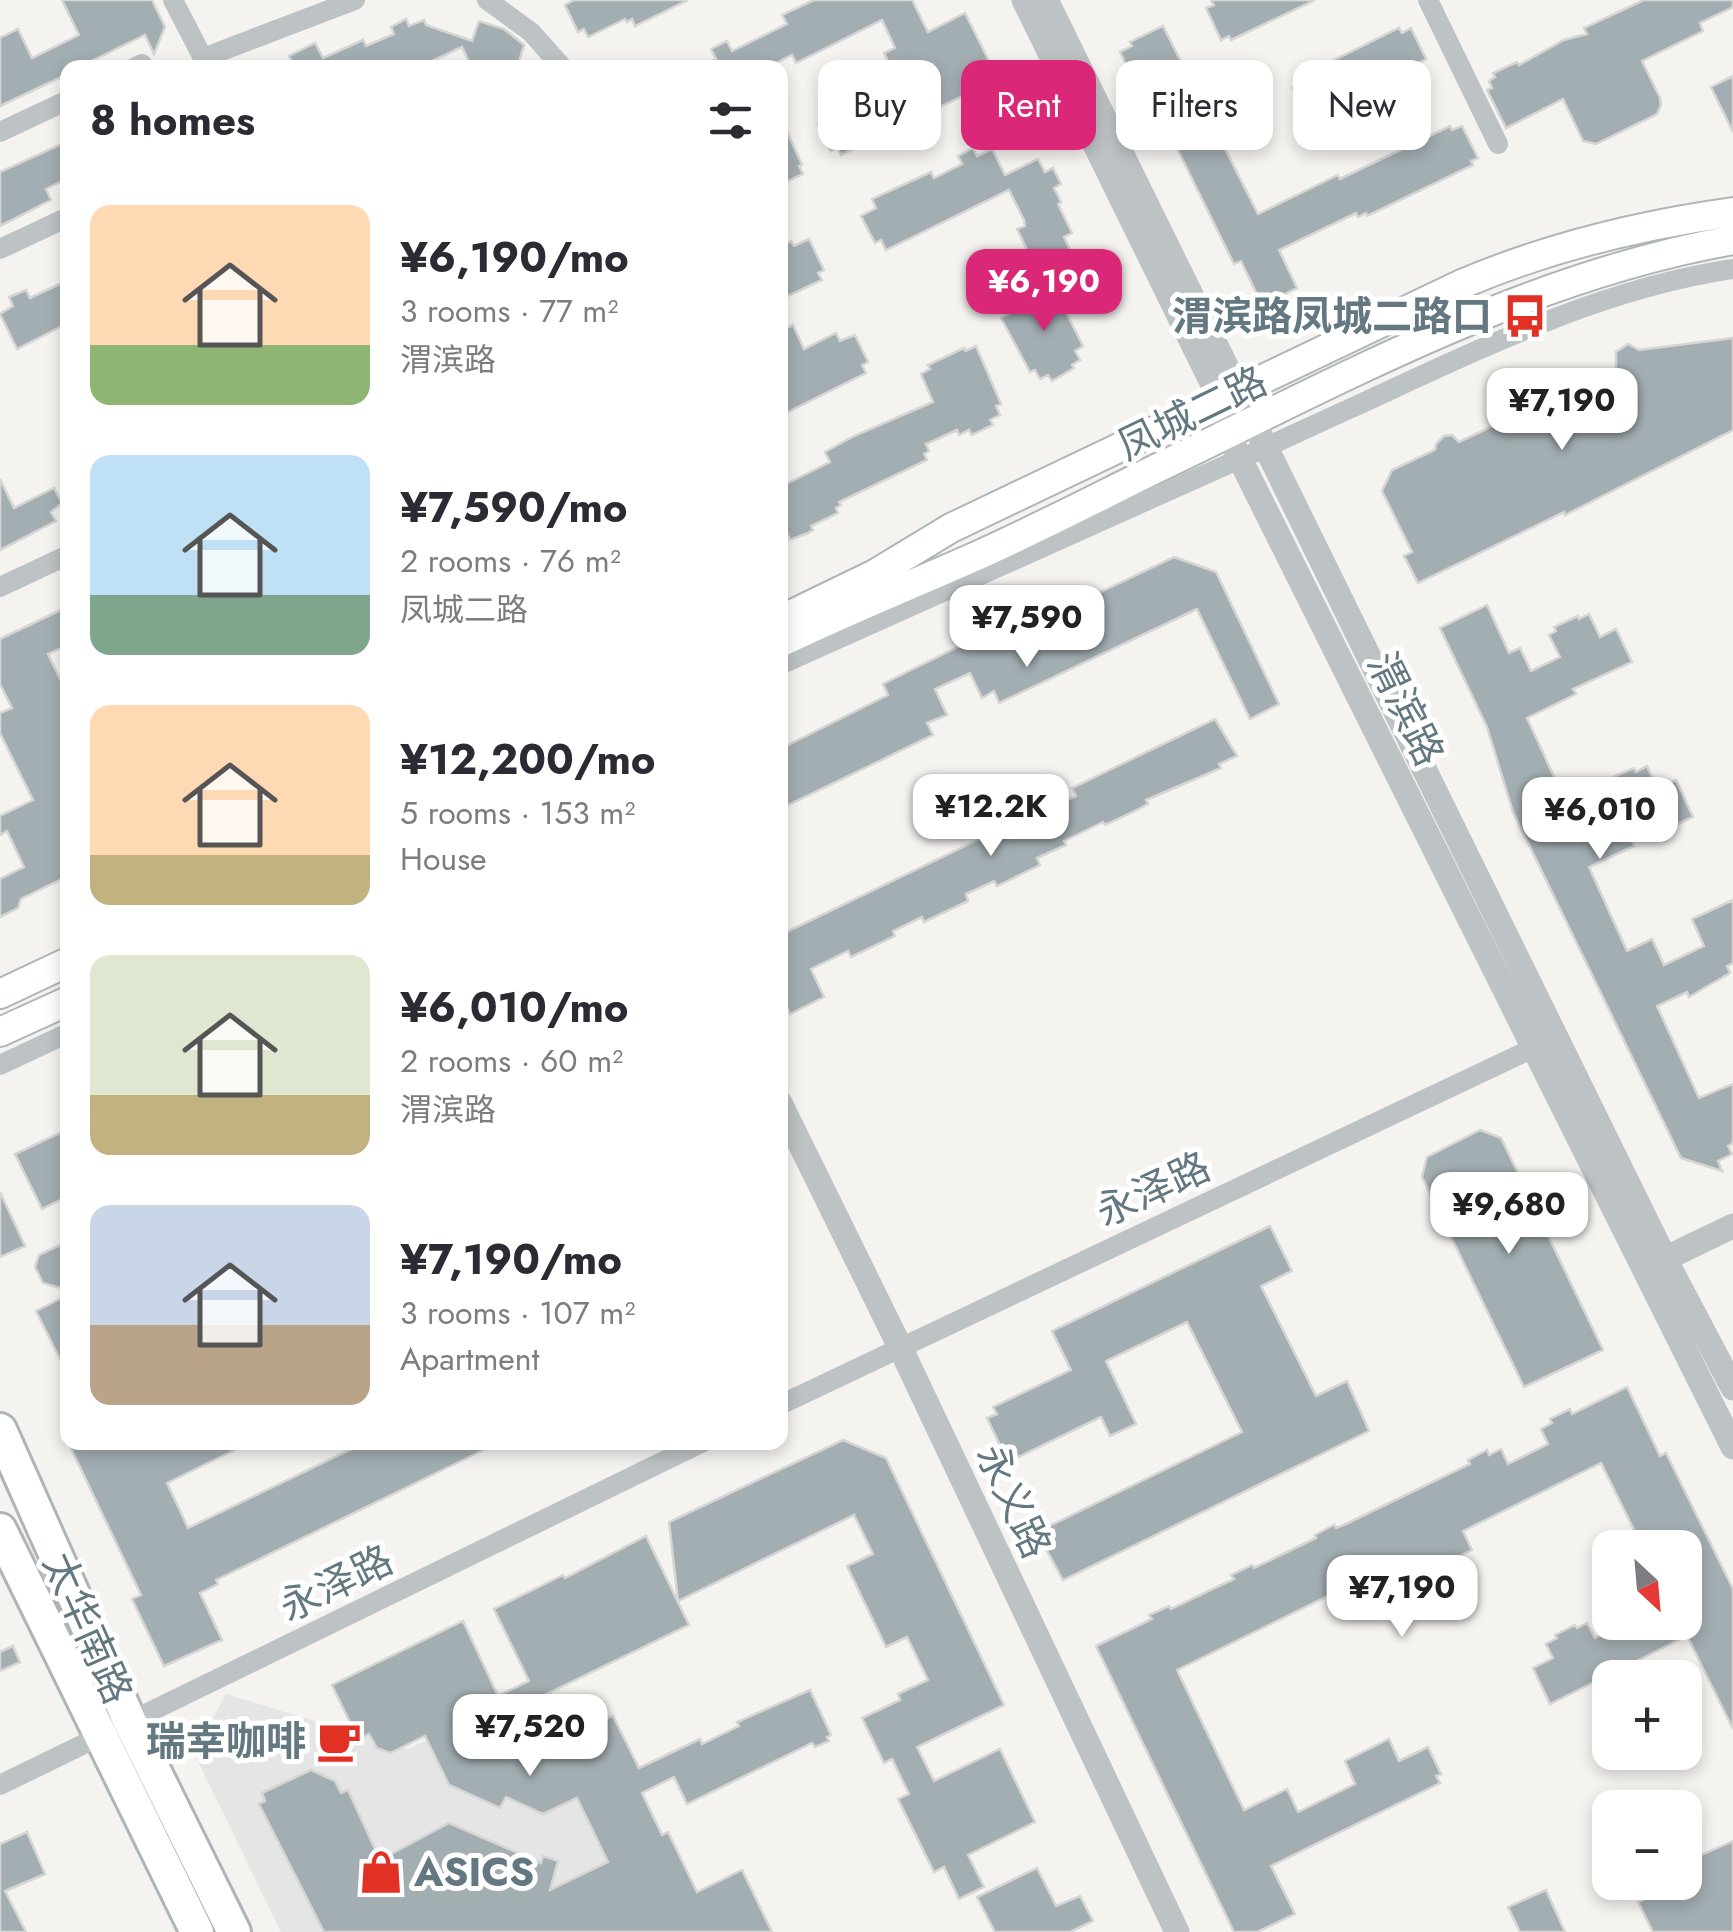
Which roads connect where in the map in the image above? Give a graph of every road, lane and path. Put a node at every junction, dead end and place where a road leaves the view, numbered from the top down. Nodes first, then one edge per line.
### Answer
1 (174, 0) edge
2 (355, 0) edge
3 (486, 0) edge
4 (1024, 0) edge
5 (1046, 0) edge
6 (1428, 0) edge
7 (556, 60) edge
8 (60, 104) edge
9 (0, 132) edge
10 (1498, 144) dead end
11 (1733, 212) edge
12 (60, 221) edge
13 (1733, 240) edge
14 (0, 249) edge
15 (1733, 268) edge
16 (1230, 394) junction
17 (1240, 437) junction
18 (1266, 446) junction
19 (60, 559) edge
20 (0, 587) edge
21 (788, 616) edge
22 (788, 639) edge
23 (788, 661) edge
24 (60, 966) edge
25 (0, 994) edge
26 (60, 1004) edge
27 (0, 1032) edge
28 (60, 1037) edge
29 (1545, 1043) junction
30 (0, 1066) edge
31 (788, 1119) edge
32 (1733, 1226) edge
33 (1654, 1264) junction
34 (900, 1347) junction
35 (1733, 1388) edge
36 (788, 1401) edge
37 (0, 1430) edge
38 (1733, 1447) edge
39 (687, 1450) edge
40 (0, 1530) edge
41 (116, 1729) junction
42 (0, 1785) edge
43 (197, 1932) edge
44 (234, 1932) edge
45 (1177, 1932) edge

1 - 2 street
3 - 7 street
4 - 16 street, 渭滨路
5 - 16 street, 渭滨路
6 - 10 street
8 - 9 street
11 - 16 main road, 凤城二路
12 - 14 street
13 - 17 main road, 凤城二路
15 - 18 street
16 - 17 street, 渭滨路
16 - 21 main road, 凤城二路
17 - 18 street, 渭滨路
17 - 22 main road, 凤城二路
17 - 23 street
17 - 29 street, 渭滨路
18 - 29 street, 渭滨路
19 - 20 street
24 - 25 main road
26 - 27 main road
28 - 30 street
29 - 33 street, 渭滨路
29 - 34 street, 永泽路
31 - 34 street, 永义路
32 - 33 street
33 - 35 street, 渭滨路
33 - 38 street, 渭滨路
34 - 36 street, 永泽路
34 - 45 street, 永义路
37 - 41 main road, 太华南路
39 - 41 street, 永泽路
40 - 41 main road, 太华南路
41 - 42 street, 永泽路
41 - 43 main road, 太华南路
41 - 44 main road, 太华南路

